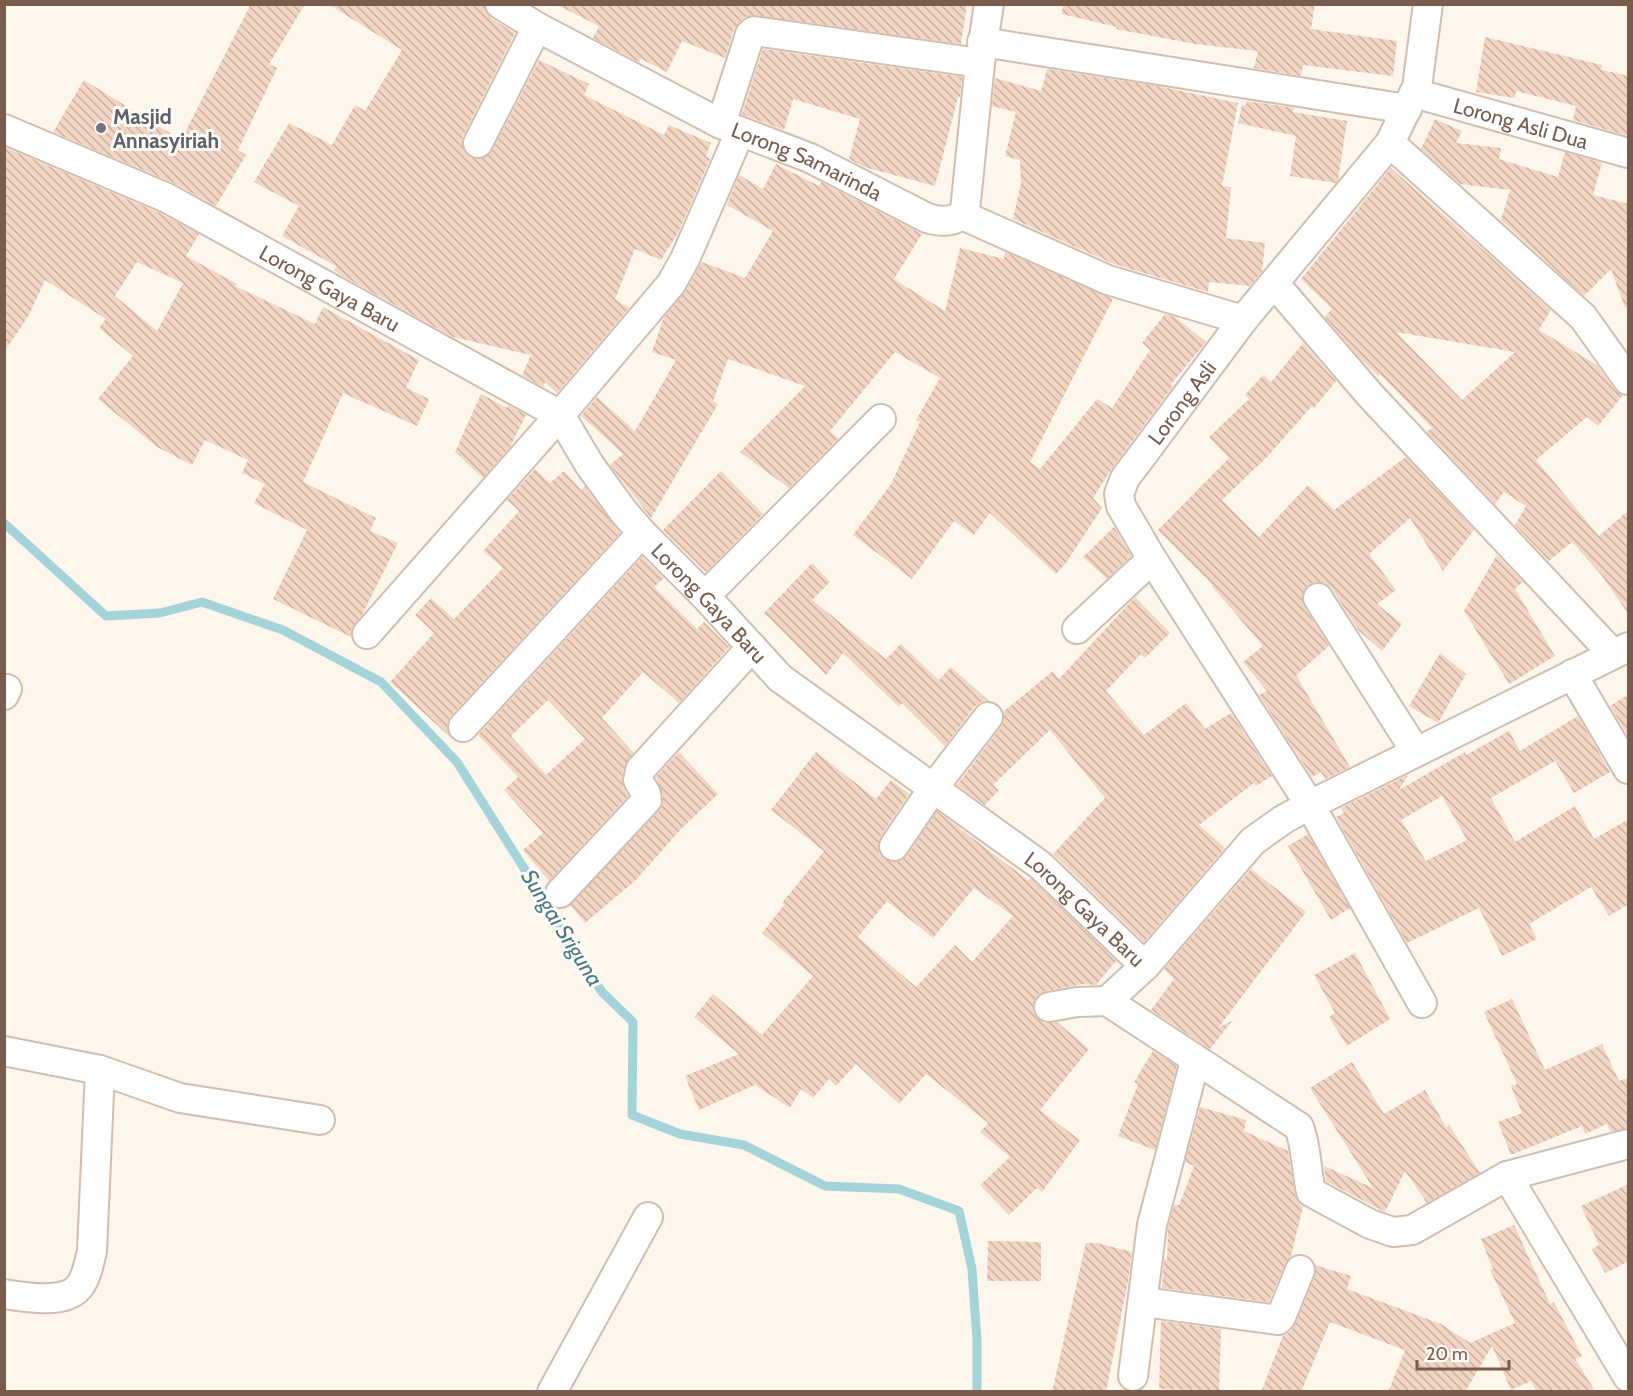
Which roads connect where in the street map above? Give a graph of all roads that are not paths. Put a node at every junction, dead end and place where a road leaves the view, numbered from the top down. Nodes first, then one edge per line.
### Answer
1 (500, 4) edge
2 (988, 4) edge
3 (1428, 4) edge
4 (537, 27) junction
5 (981, 53) junction
6 (1410, 101) junction
7 (731, 128) junction
8 (4, 129) edge
9 (478, 143) dead end
10 (1390, 143) junction
11 (1629, 153) edge
12 (962, 215) junction
13 (1274, 283) junction
14 (1243, 320) junction
15 (1629, 380) edge
16 (560, 415) junction
17 (881, 419) dead end
18 (642, 533) junction
19 (1152, 559) junction
20 (705, 596) junction
21 (1318, 598) dead end
22 (1077, 629) dead end
23 (367, 634) dead end
24 (752, 647) junction
25 (1621, 650) edge
26 (1572, 674) junction
27 (988, 717) dead end
28 (463, 727) dead end
29 (1416, 752) junction
30 (1629, 769) edge
31 (934, 787) junction
32 (1310, 805) junction
33 (894, 846) dead end
34 (560, 893) dead end
35 (1145, 966) junction
36 (1107, 1001) junction
37 (1422, 1003) dead end
38 (1048, 1008) dead end
39 (4, 1051) edge
40 (1195, 1061) junction
41 (100, 1070) junction
42 (320, 1120) dead end
43 (1629, 1144) edge
44 (1507, 1176) junction
45 (648, 1216) dead end
46 (1300, 1270) dead end
47 (4, 1294) edge
48 (1143, 1302) junction
49 (1134, 1376) dead end
50 (1629, 1377) edge
51 (552, 1392) edge

1 - 4 street, Lorong Samarinda
2 - 5 street
3 - 6 street, Lorong Asli
4 - 7 street, Lorong Samarinda
4 - 9 street
5 - 6 street, Lorong Asli Dua
5 - 7 street, Lorong Asli Dua
5 - 12 street
6 - 10 street, Lorong Asli
6 - 11 street, Lorong Asli Dua
7 - 12 street, Lorong Samarinda
7 - 16 street
8 - 16 street, Lorong Gaya Baru
10 - 13 street, Lorong Asli
10 - 15 street
12 - 14 street
13 - 14 street, Lorong Asli
13 - 25 street
14 - 19 street, Lorong Asli
16 - 18 street, Lorong Gaya Baru
16 - 23 street
17 - 20 street
18 - 20 street, Lorong Gaya Baru
18 - 28 street
19 - 22 street
19 - 32 street, Lorong Asli
20 - 24 street, Lorong Gaya Baru
21 - 29 street
24 - 31 street, Lorong Gaya Baru
24 - 34 street
25 - 26 street
26 - 29 street
26 - 30 street
27 - 31 street
29 - 32 street
31 - 33 street
31 - 35 street, Lorong Gaya Baru
32 - 35 street
32 - 37 street, Lorong Asli
35 - 36 street, Lorong Gaya Baru
36 - 38 street
36 - 40 street
39 - 41 street
40 - 44 street
40 - 48 street
41 - 42 street
41 - 47 street
43 - 44 street
44 - 50 street
45 - 51 street
46 - 48 street
48 - 49 street

